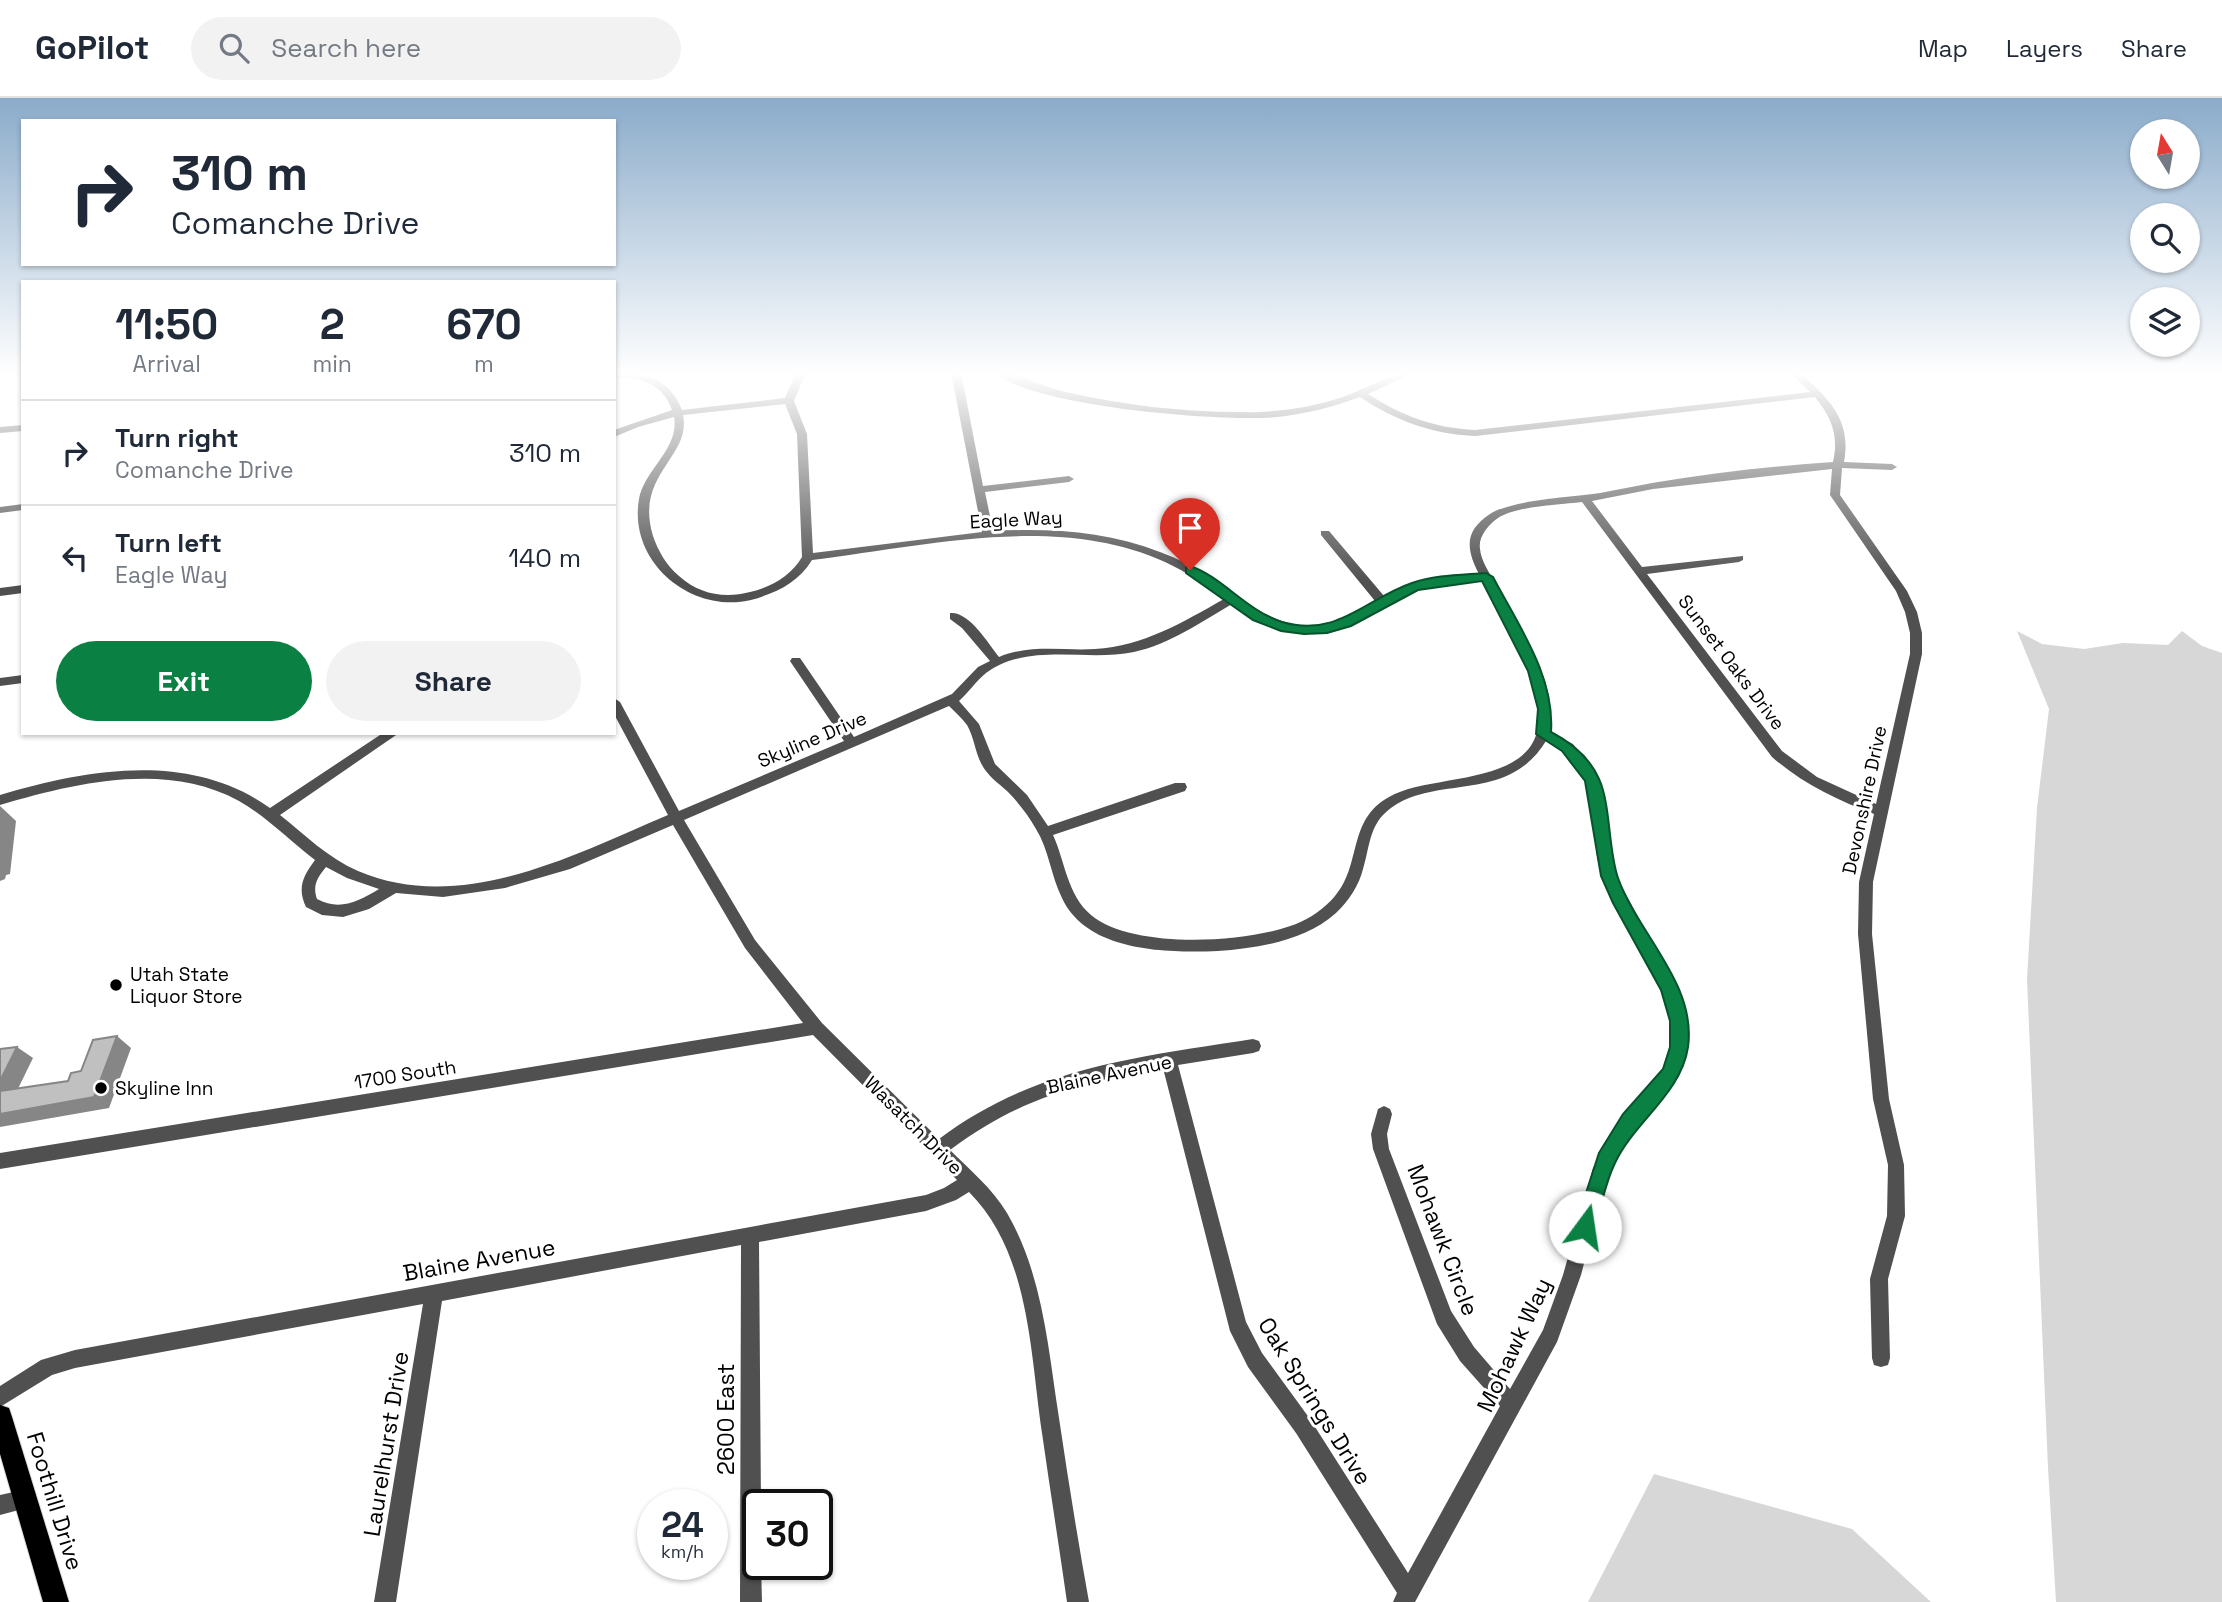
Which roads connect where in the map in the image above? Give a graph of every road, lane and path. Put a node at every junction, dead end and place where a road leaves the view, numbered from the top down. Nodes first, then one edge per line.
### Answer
1 (674, 442) edge
2 (802, 442) edge
3 (971, 442) edge
4 (1840, 442) edge
5 (1838, 464) junction
6 (1892, 467) dead end
7 (1069, 479) dead end
8 (981, 489) junction
9 (1586, 499) junction
10 (21, 507) edge
11 (0, 510) edge
12 (1325, 533) dead end
13 (988, 536) junction
14 (807, 557) junction
15 (1739, 558) dead end
16 (1639, 571) junction
17 (1486, 577) junction
18 (21, 589) edge
19 (0, 592) edge
20 (1231, 600) junction
21 (1383, 603) junction
22 (954, 616) dead end
23 (796, 661) dead end
24 (997, 662) junction
25 (21, 679) edge
26 (0, 682) edge
27 (951, 700) junction
28 (616, 706) edge
29 (1543, 734) junction
30 (390, 735) edge
31 (852, 743) junction
32 (1180, 787) dead end
33 (0, 800) edge
34 (1880, 810) junction
35 (270, 816) junction
36 (677, 819) junction
37 (1045, 832) junction
38 (324, 859) junction
39 (393, 887) junction
40 (816, 1028) junction
41 (1253, 1046) dead end
42 (1169, 1060) junction
43 (1384, 1114) dead end
44 (938, 1149) junction
45 (0, 1161) edge
46 (970, 1181) junction
47 (750, 1235) junction
48 (434, 1293) junction
49 (1881, 1358) dead end
50 (0, 1397) edge
51 (1513, 1406) junction
52 (0, 1417) edge
53 (27, 1499) junction
54 (0, 1505) edge
55 (1406, 1597) edge
56 (56, 1602) edge
57 (385, 1602) edge
58 (751, 1602) edge
59 (1078, 1602) edge

1 - 14 street
2 - 14 street
3 - 8 street
4 - 5 street, Devonshire Drive
5 - 6 street
5 - 9 street
5 - 34 street, Devonshire Drive
7 - 8 street
8 - 13 street
9 - 16 street, Sunset Oaks Drive
9 - 17 street
10 - 11 street
12 - 21 street
13 - 14 street, Eagle Way
13 - 20 street, Eagle Way
15 - 16 street
16 - 34 street, Sunset Oaks Drive
17 - 21 street, Eagle Way
17 - 29 street
18 - 19 street
20 - 21 street, Eagle Way
20 - 24 street, Skyline Drive
22 - 24 street
23 - 31 street
24 - 27 street, Skyline Drive
25 - 26 street
27 - 31 street, Skyline Drive
27 - 37 street
28 - 36 street, Wasatch Drive
29 - 37 street
29 - 51 street, Mohawk Way
30 - 35 street
31 - 36 street, Skyline Drive
32 - 37 street
33 - 35 street, Skyline Drive
34 - 49 street, Devonshire Drive
35 - 38 street, Skyline Drive
36 - 39 street, Skyline Drive
36 - 40 street, Wasatch Drive
38 - 39 street, Skyline Drive
38 - 39 street
40 - 44 street, Wasatch Drive
40 - 45 street, 1700 South
41 - 42 street, Blaine Avenue
42 - 44 street, Blaine Avenue
42 - 55 street, Oak Springs Drive
43 - 51 street, Mohawk Circle
44 - 46 street, Wasatch Drive
46 - 47 street, Blaine Avenue
46 - 59 street, Wasatch Drive
47 - 48 street, Blaine Avenue
47 - 58 street, 2600 East
48 - 50 street, Blaine Avenue
48 - 57 street, Laurelhurst Drive
51 - 55 street, Mohawk Way
52 - 53 main road, Foothill Drive
53 - 54 street
53 - 56 main road, Foothill Drive

